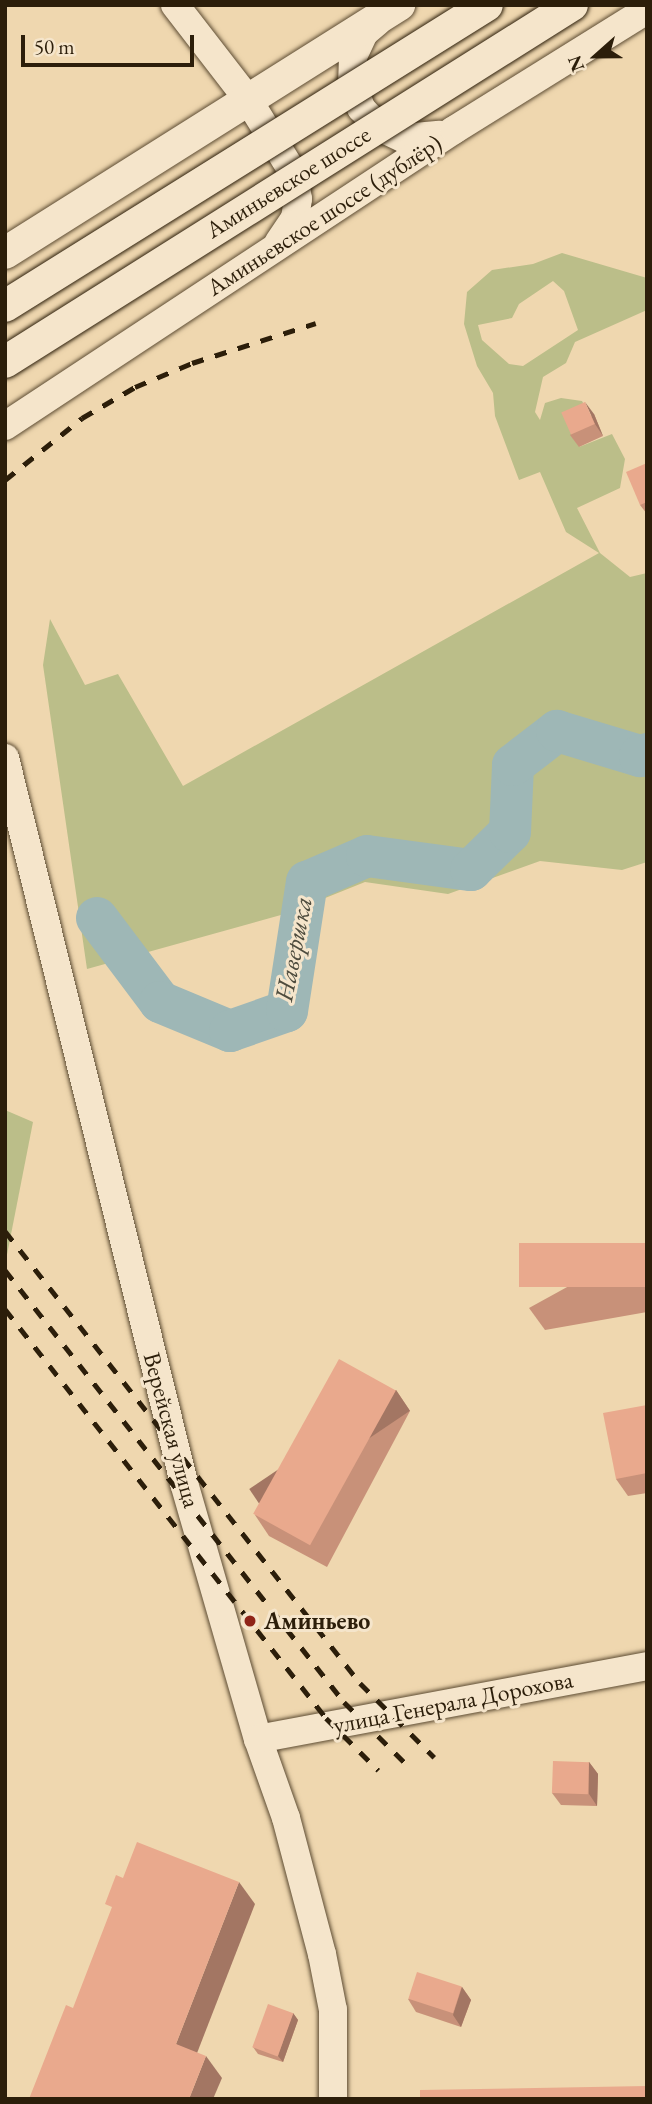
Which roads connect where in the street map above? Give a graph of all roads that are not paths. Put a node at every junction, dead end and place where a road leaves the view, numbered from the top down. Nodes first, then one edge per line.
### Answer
1 (175, 5) edge
2 (487, 5) edge
3 (572, 5) edge
4 (392, 10) edge
5 (647, 10) edge
6 (247, 98) junction
7 (454, 130) junction
8 (276, 246) junction
9 (5, 253) edge
10 (5, 306) edge
11 (5, 362) edge
12 (6, 425) edge
13 (5, 758) edge
14 (647, 1666) edge
15 (258, 1739) junction
16 (333, 2099) edge

1 - 6 street
2 - 10 main road, Аминьевское шоссе, bridge
3 - 11 main road, Аминьевское шоссе, bridge
4 - 6 main road
4 - 7 street
5 - 7 street, Аминьевское шоссе (дублёр)
6 - 8 street
6 - 9 main road
7 - 8 street, Аминьевское шоссе (дублёр)
8 - 12 street, Аминьевское шоссе (дублёр)
13 - 15 street, Верейская улица
14 - 15 street, улица Генерала Дорохова
15 - 16 street, Верейская улица

